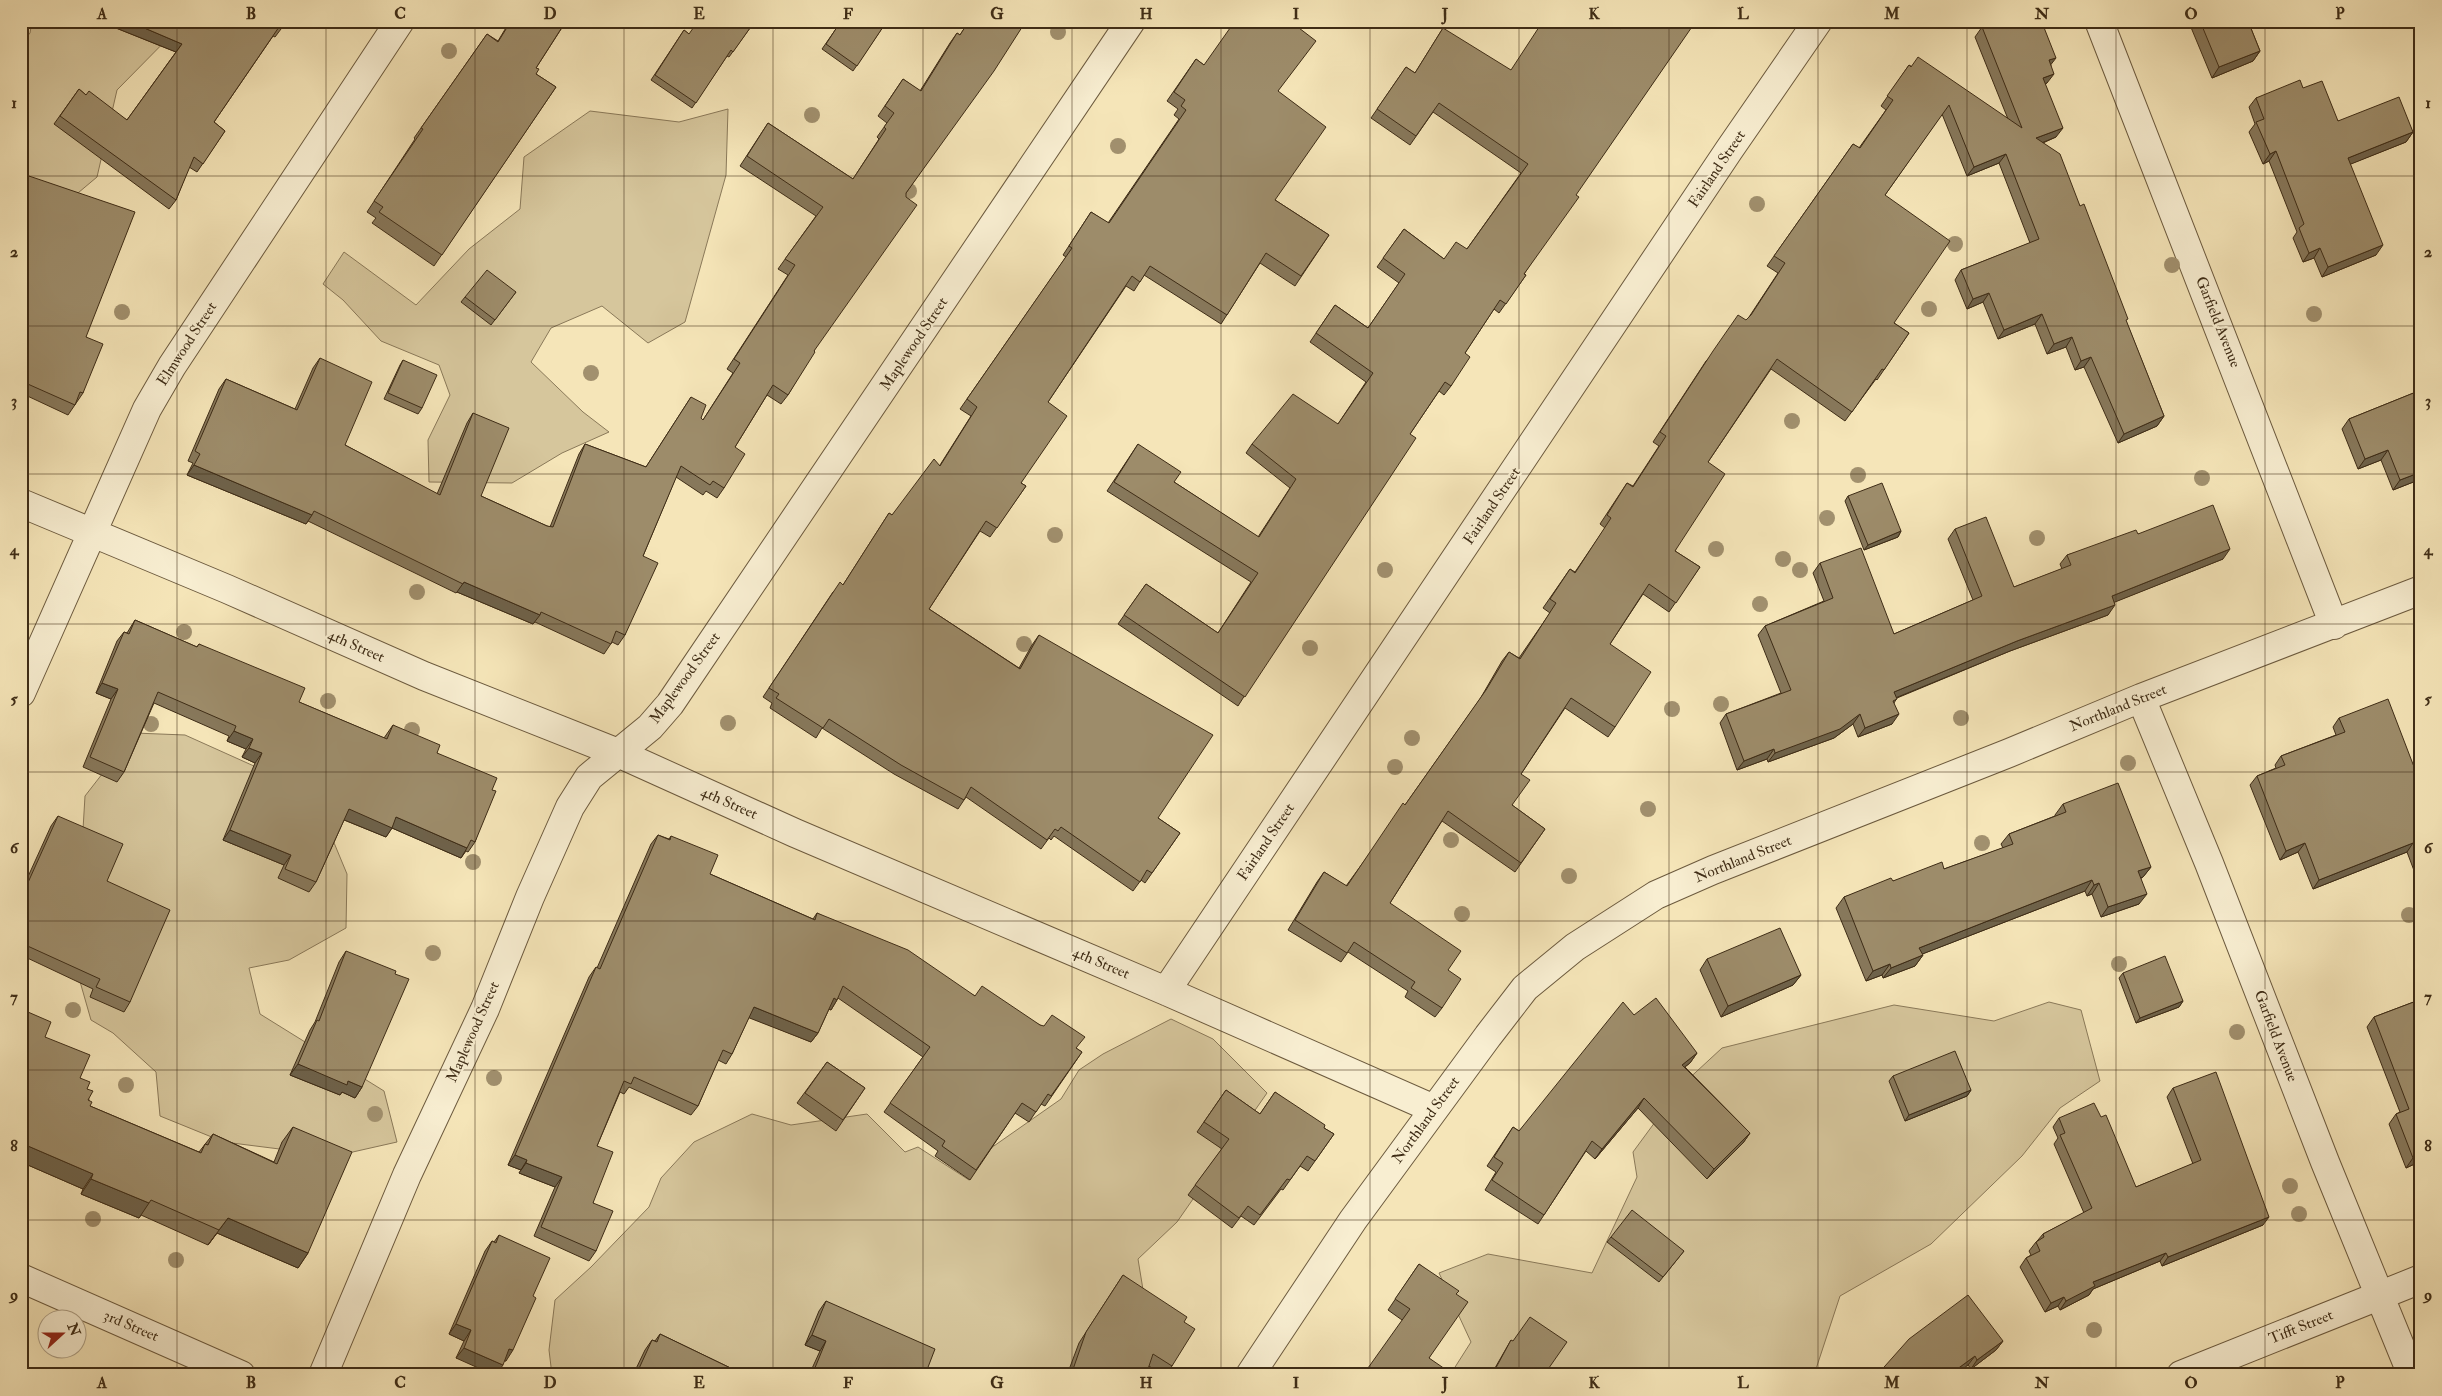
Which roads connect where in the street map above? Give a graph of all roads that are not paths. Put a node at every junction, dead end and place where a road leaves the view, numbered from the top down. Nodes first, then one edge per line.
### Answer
1 (400, 21) edge
2 (1132, 21) edge
3 (1818, 21) edge
4 (2099, 21) edge
5 (21, 503) edge
6 (91, 533) junction
7 (2421, 590) edge
8 (2334, 625) junction
9 (21, 693) edge
10 (2141, 698) junction
11 (618, 753) junction
12 (1166, 991) junction
13 (1434, 1109) junction
14 (21, 1278) edge
15 (2421, 1279) edge
16 (2380, 1295) junction
17 (241, 1375) edge
18 (323, 1375) edge
19 (1250, 1375) edge
20 (2181, 1375) edge
21 (2412, 1375) edge

1 - 6 street, Elmwood Street
2 - 11 street, Maplewood Street
3 - 12 street, Fairland Street
4 - 8 street, Garfield Avenue
5 - 6 street, 4th Street
6 - 9 street, Elmwood Street
6 - 11 street, 4th Street
7 - 8 street, Northland Street
8 - 10 street, Northland Street
10 - 13 street, Northland Street
10 - 16 street, Garfield Avenue
11 - 12 street, 4th Street
11 - 18 street, Maplewood Street
12 - 13 street, 4th Street
13 - 19 street, Northland Street
14 - 17 street, 3rd Street
15 - 16 street, Tifft Street
16 - 20 street, Tifft Street
16 - 21 street, Garfield Avenue

